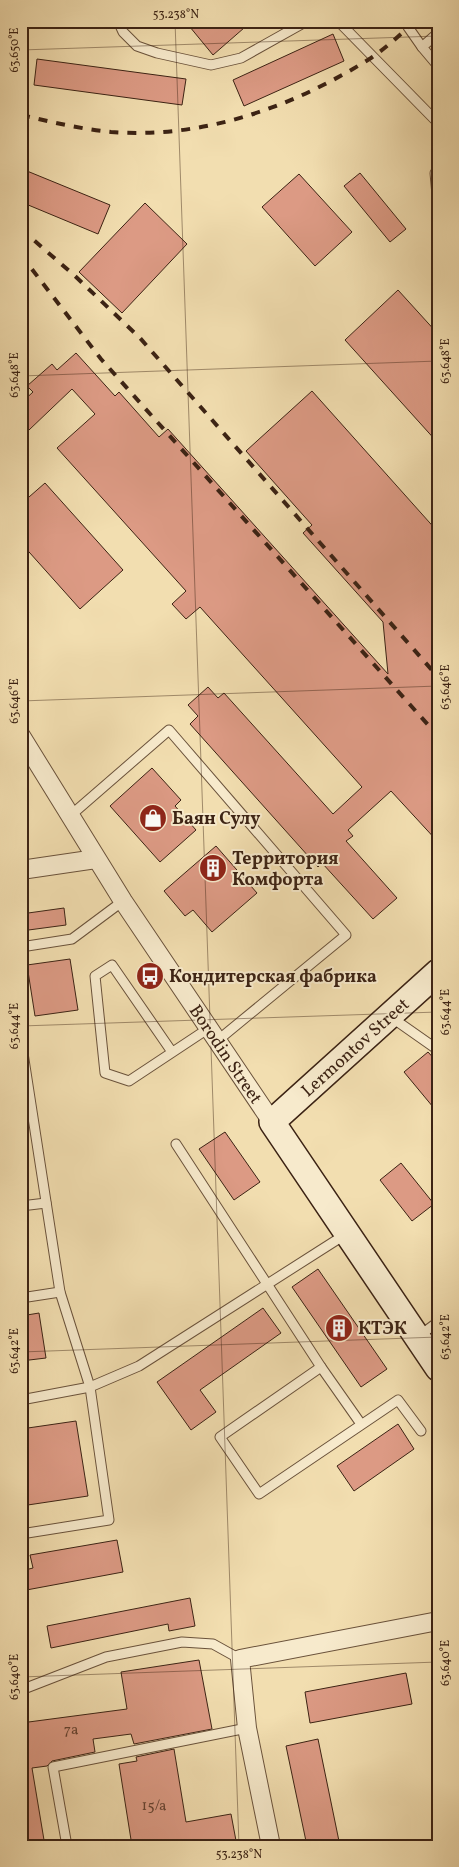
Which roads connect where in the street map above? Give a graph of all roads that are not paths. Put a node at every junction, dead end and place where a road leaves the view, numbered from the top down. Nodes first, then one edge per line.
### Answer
1 (118, 21) edge
2 (306, 21) edge
3 (338, 21) edge
4 (406, 21) edge
5 (438, 33) edge
6 (422, 47) junction
7 (438, 66) edge
8 (438, 123) edge
9 (435, 173) dead end
10 (438, 206) edge
11 (21, 736) edge
12 (70, 816) junction
13 (96, 859) junction
14 (21, 870) edge
15 (123, 901) junction
16 (21, 947) edge
17 (438, 972) edge
18 (389, 1015) junction
19 (213, 1035) junction
20 (21, 1040) edge
21 (438, 1050) edge
22 (172, 1052) junction
23 (272, 1122) junction
24 (176, 1144) dead end
25 (46, 1203) junction
26 (21, 1206) edge
27 (346, 1233) junction
28 (267, 1284) junction
29 (60, 1292) junction
30 (21, 1298) edge
31 (438, 1322) edge
32 (417, 1338) junction
33 (321, 1367) junction
34 (438, 1368) edge
35 (90, 1387) junction
36 (21, 1400) edge
37 (361, 1424) junction
38 (421, 1431) dead end
39 (21, 1534) edge
40 (438, 1621) edge
41 (240, 1659) junction
42 (21, 1690) edge
43 (247, 1728) junction
44 (67, 1846) edge
45 (271, 1846) edge

1 - 2 lane
3 - 8 lane
4 - 6 lane
5 - 6 lane
6 - 7 lane
9 - 10 lane
11 - 12 street, Borodin Street
12 - 13 street, Borodin Street
12 - 19 lane
13 - 14 street
13 - 15 street, Borodin Street
15 - 16 lane
15 - 19 street, Borodin Street
17 - 18 street, Lermontov Street
18 - 21 lane
18 - 23 street, Lermontov Street
19 - 22 lane
19 - 23 street, Borodin Street
20 - 25 lane
22 - 22 lane
23 - 27 street, Borodin Street
24 - 28 lane
25 - 26 lane
25 - 29 lane
27 - 28 lane
27 - 32 street, Borodin Street
28 - 33 lane
28 - 35 lane
29 - 30 lane
29 - 35 lane
31 - 32 lane
32 - 34 street, Borodin Street
33 - 37 lane
33 - 37 lane
35 - 36 lane
35 - 39 lane
37 - 38 lane
40 - 41 street
41 - 42 lane
41 - 43 street
43 - 44 lane
43 - 45 street

